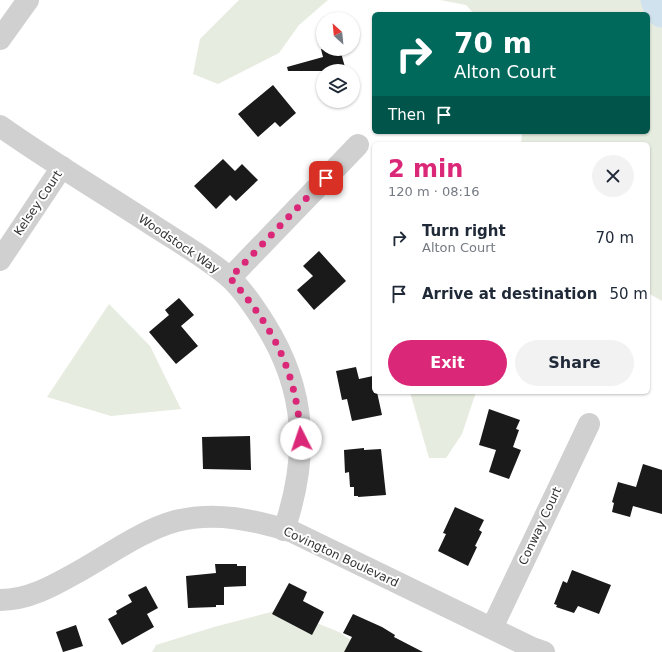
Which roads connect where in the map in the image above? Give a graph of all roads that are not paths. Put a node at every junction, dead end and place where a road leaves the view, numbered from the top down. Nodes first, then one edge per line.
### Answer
1 (28, 0) edge
2 (0, 39) edge
3 (0, 126) edge
4 (358, 145) dead end
5 (62, 167) junction
6 (0, 260) edge
7 (230, 278) junction
8 (589, 424) dead end
9 (284, 530) junction
10 (0, 600) edge
11 (492, 628) junction
12 (544, 652) edge

1 - 2 street
3 - 5 street, Woodstock Way
4 - 7 street
5 - 6 street, Kelsey Court
5 - 7 street, Woodstock Way
7 - 9 street, Woodstock Way
8 - 11 street, Conway Court
9 - 10 street, Covington Boulevard
9 - 11 street, Covington Boulevard
11 - 12 street, Covington Boulevard

